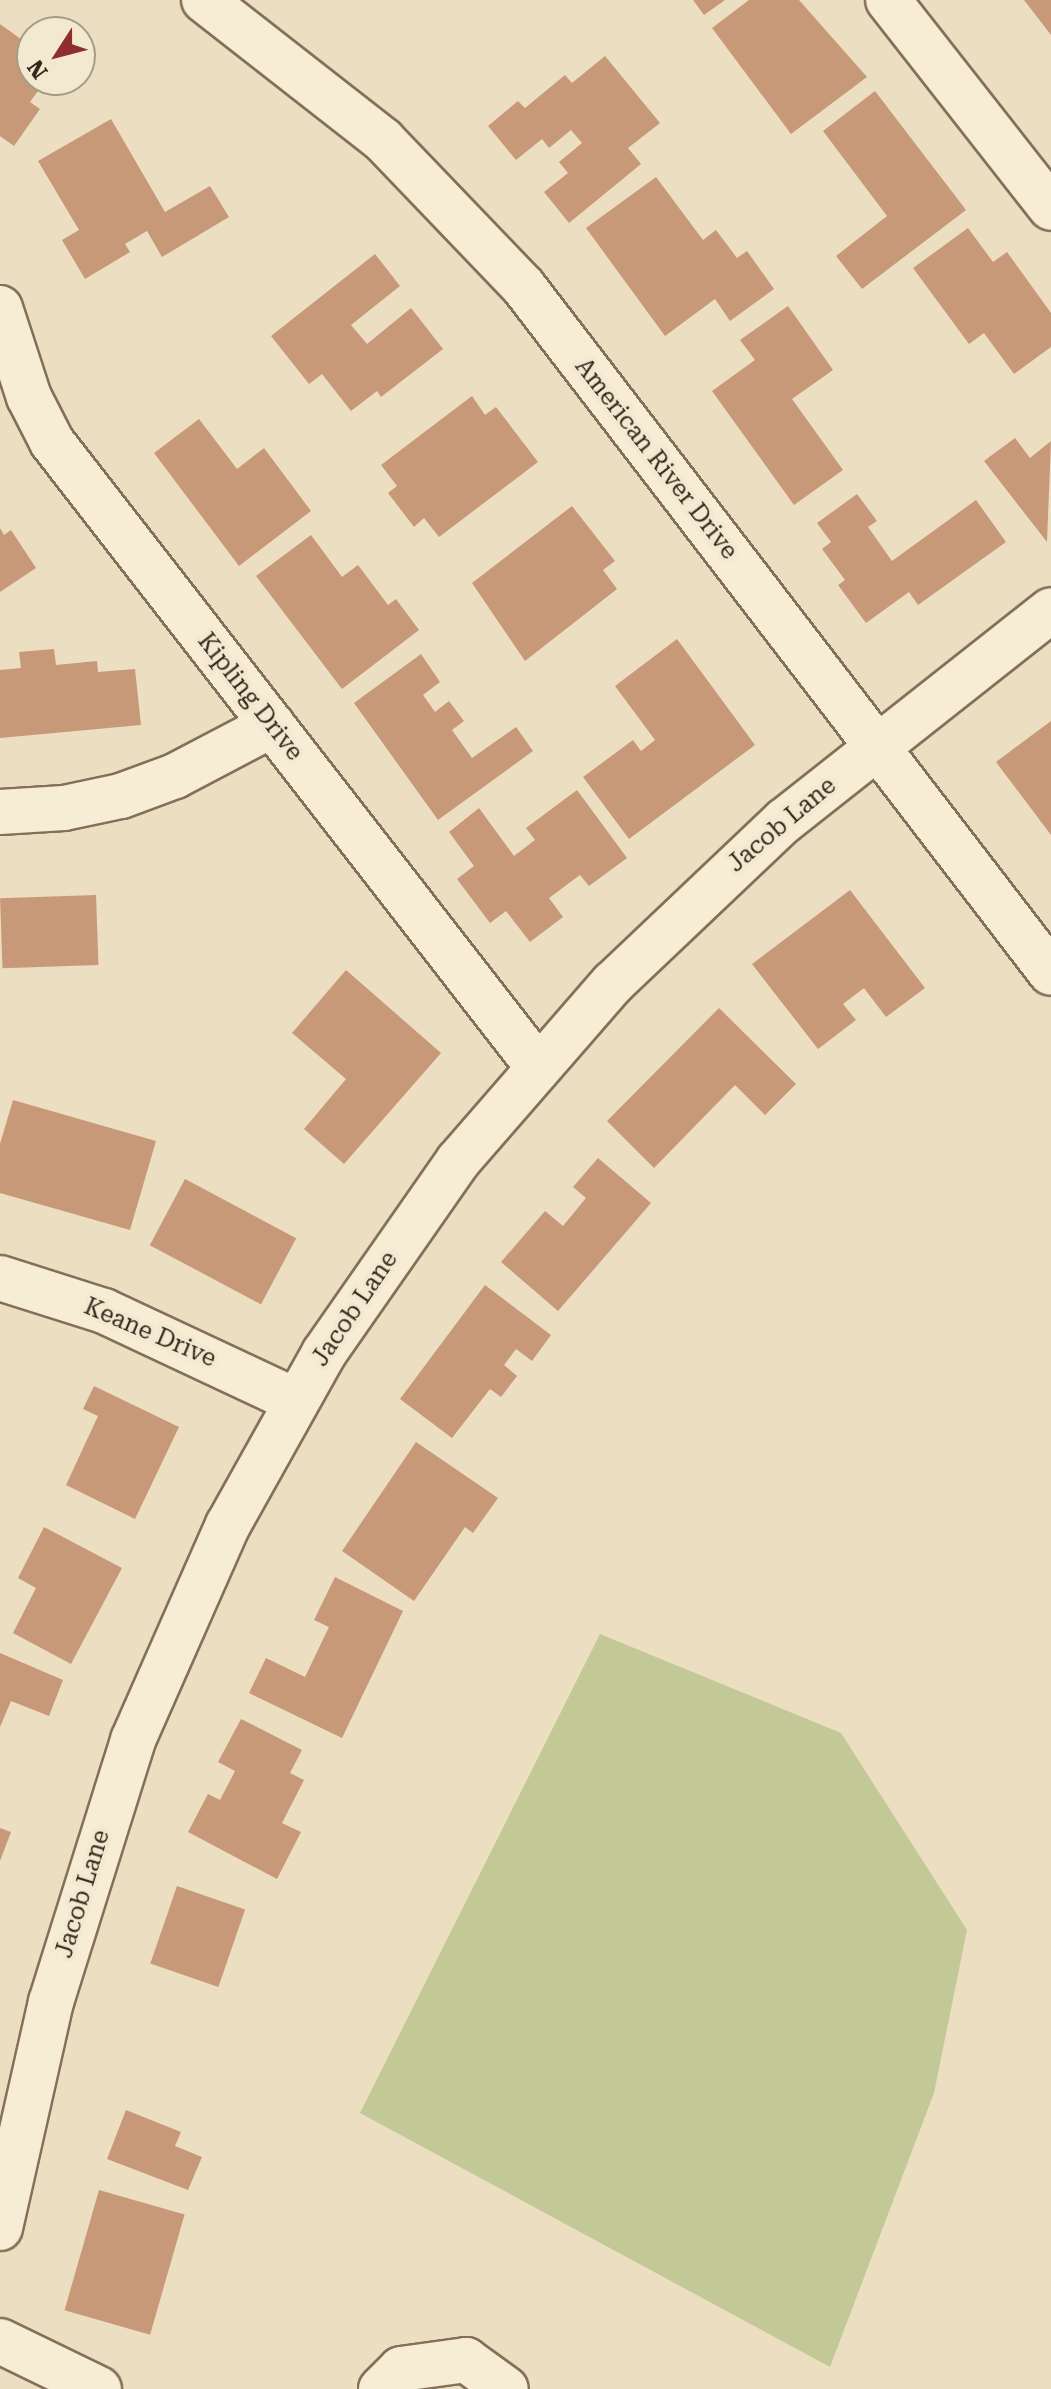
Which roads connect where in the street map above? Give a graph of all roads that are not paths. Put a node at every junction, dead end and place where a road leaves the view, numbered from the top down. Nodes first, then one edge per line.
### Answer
1 (204, 0) edge
2 (888, 0) edge
3 (1051, 208) edge
4 (0, 308) edge
5 (1051, 610) edge
6 (272, 725) junction
7 (877, 746) junction
8 (0, 812) edge
9 (1051, 973) edge
10 (537, 1066) junction
11 (0, 1278) edge
12 (296, 1401) junction
13 (0, 2228) edge
14 (0, 2341) edge
15 (99, 2389) edge
16 (381, 2389) edge
17 (506, 2389) edge

1 - 7 street, American River Drive
2 - 3 street
4 - 6 street, Kipling Drive
5 - 7 street, Jacob Lane
6 - 8 street
6 - 10 street, Kipling Drive
7 - 9 street, American River Drive
7 - 10 street, Jacob Lane
10 - 12 street, Jacob Lane
11 - 12 street, Keane Drive
12 - 13 street, Jacob Lane
14 - 15 street
16 - 17 street

